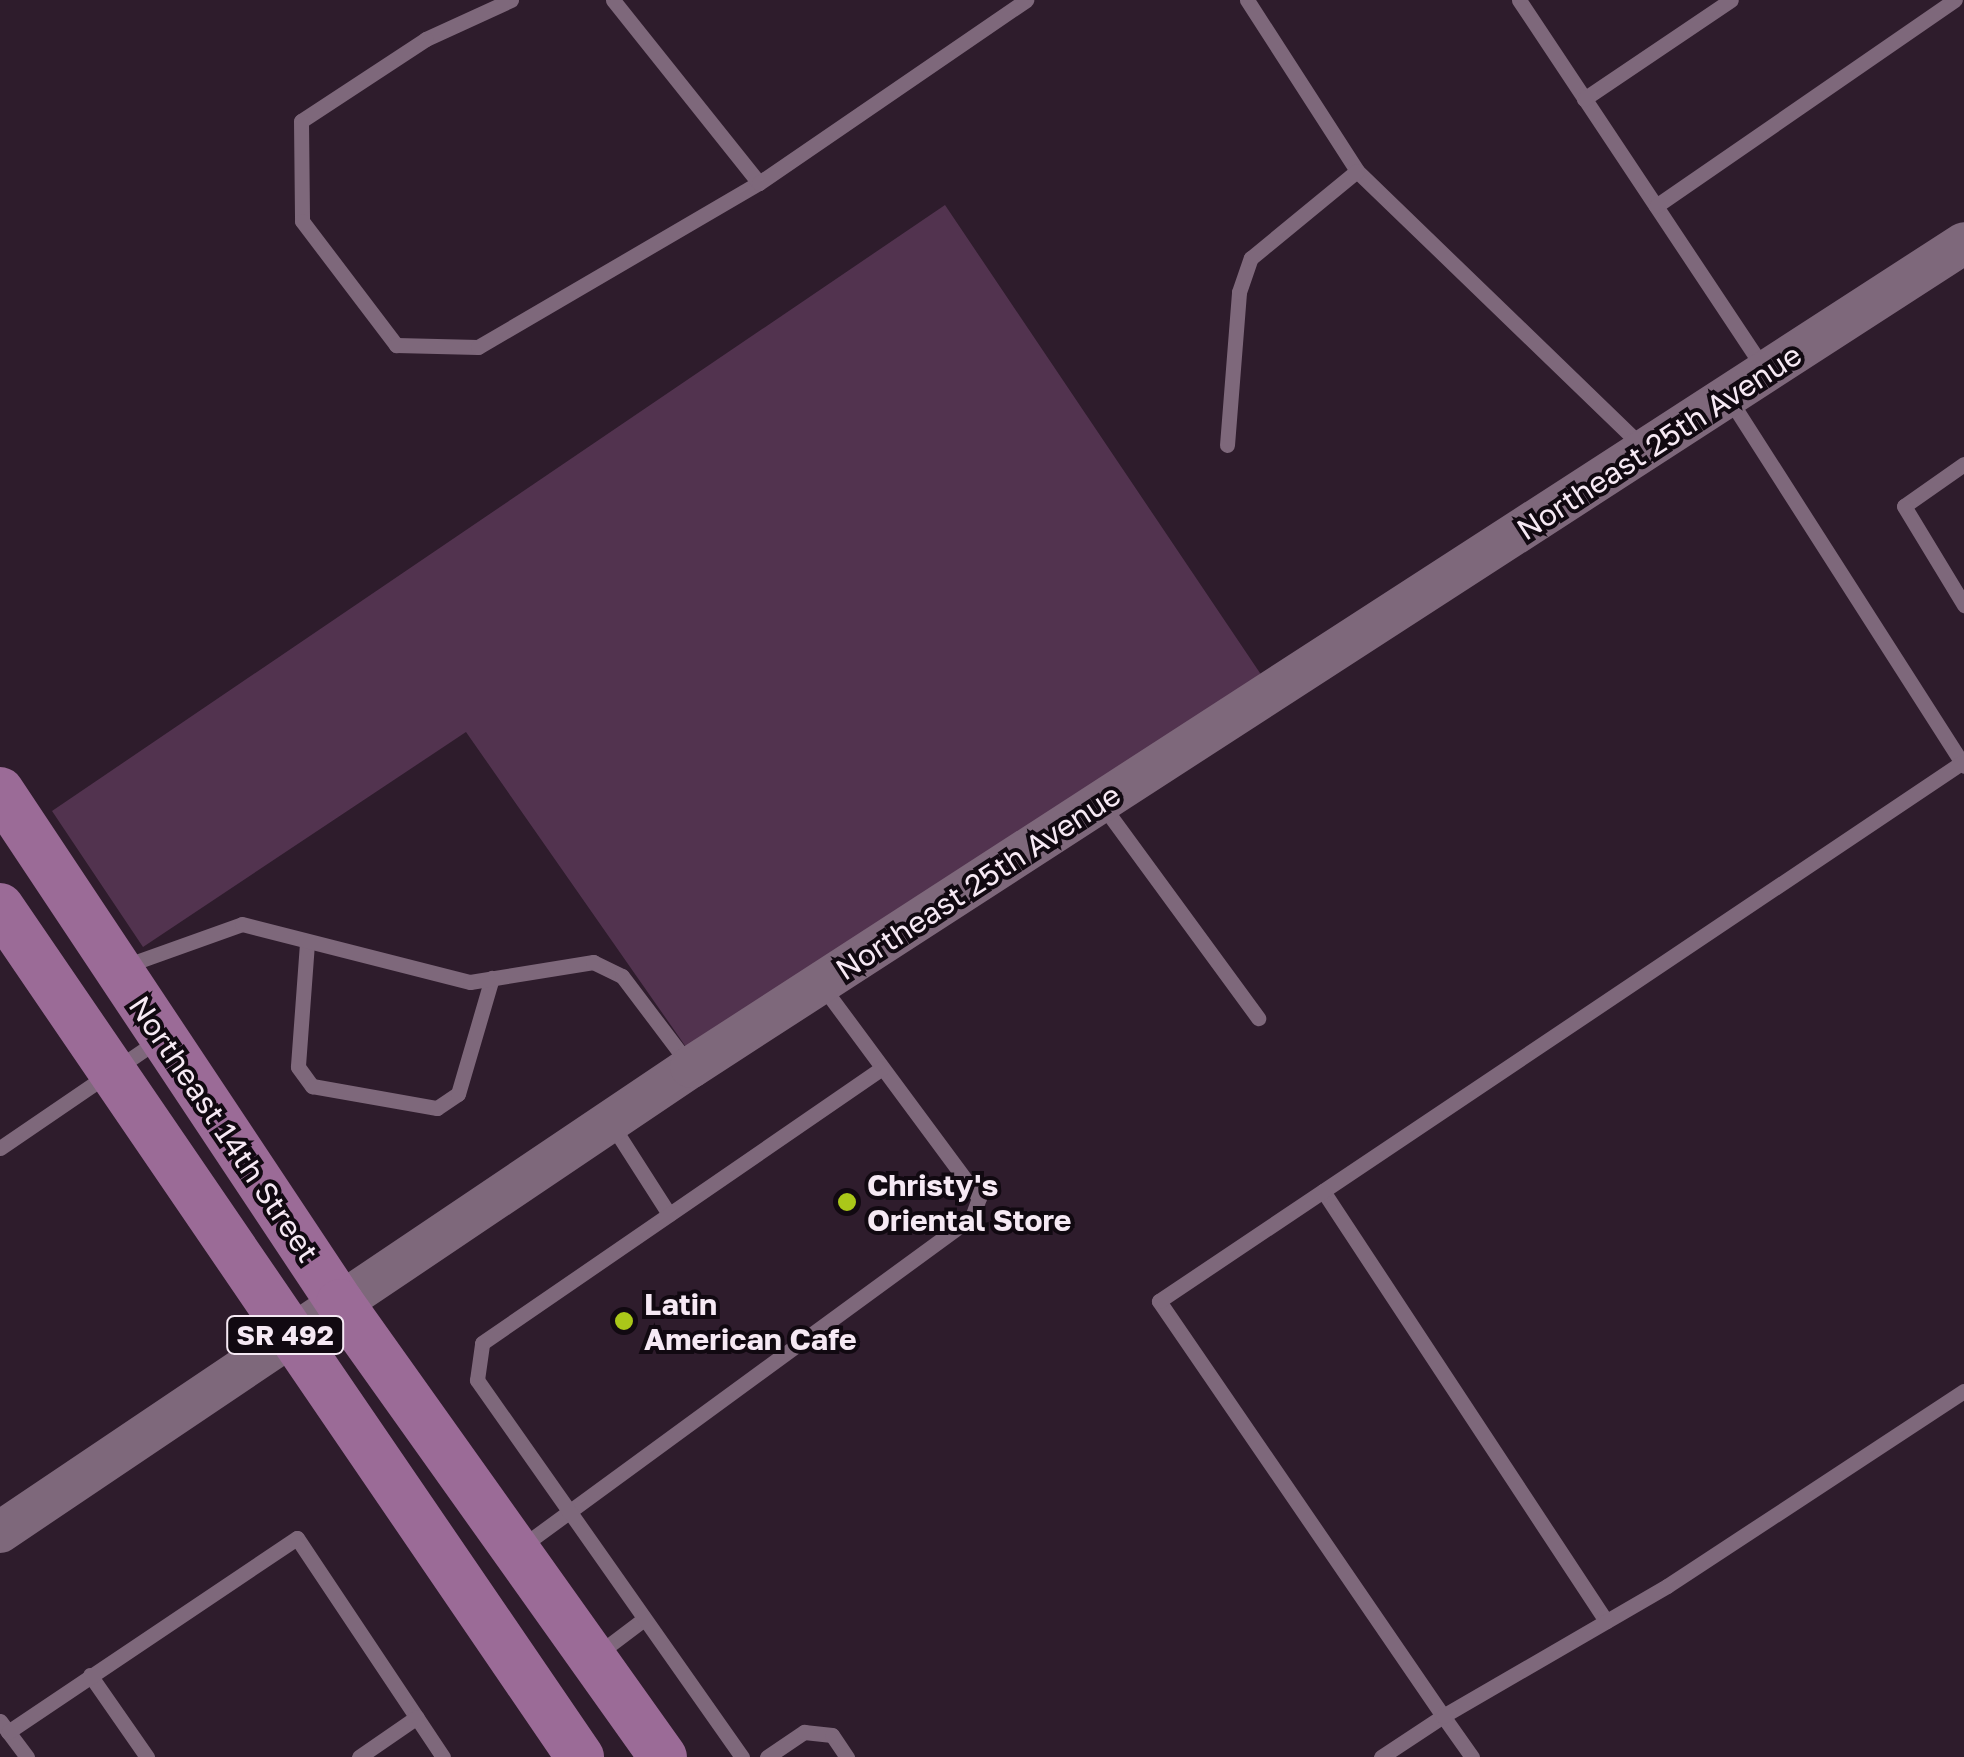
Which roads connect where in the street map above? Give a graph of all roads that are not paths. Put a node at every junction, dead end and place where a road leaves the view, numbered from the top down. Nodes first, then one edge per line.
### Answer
1 (512, 0) edge
2 (613, 0) edge
3 (1026, 0) edge
4 (1247, 0) edge
5 (1519, 0) edge
6 (1731, 0) edge
7 (1955, 0) edge
8 (1584, 99) junction
9 (1357, 171) junction
10 (759, 184) junction
11 (1656, 206) junction
12 (1964, 243) edge
13 (1766, 372) junction
14 (1728, 397) junction
15 (1227, 445) dead end
16 (1646, 450) junction
17 (1964, 464) edge
18 (1964, 605) edge
19 (1963, 763) edge
20 (0, 791) edge
21 (1100, 803) junction
22 (0, 906) edge
23 (307, 942) junction
24 (118, 968) junction
25 (492, 978) junction
26 (820, 984) junction
27 (1258, 1018) dead end
28 (163, 1036) junction
29 (691, 1067) junction
30 (882, 1068) junction
31 (111, 1072) junction
32 (610, 1122) junction
33 (0, 1148) edge
34 (1323, 1191) junction
35 (669, 1214) junction
36 (340, 1303) junction
37 (287, 1339) junction
38 (1964, 1391) edge
39 (568, 1513) junction
40 (0, 1532) edge
41 (516, 1550) junction
42 (644, 1619) junction
43 (1606, 1620) junction
44 (593, 1658) junction
45 (90, 1674) junction
46 (417, 1716) junction
47 (1443, 1716) junction
48 (4, 1727) edge
49 (27, 1757) edge
50 (147, 1757) edge
51 (359, 1757) edge
52 (443, 1757) edge
53 (580, 1757) edge
54 (663, 1757) edge
55 (742, 1757) edge
56 (767, 1757) edge
57 (847, 1757) edge
58 (1380, 1757) edge
59 (1472, 1757) edge

1 - 10 lane
2 - 10 lane
3 - 10 lane
4 - 9 lane
5 - 8 lane
6 - 8 lane
7 - 11 lane
8 - 11 lane
9 - 15 lane
9 - 16 lane
11 - 13 lane
12 - 13 street, Northeast 25th Avenue
13 - 14 street, Northeast 25th Avenue
14 - 16 street, Northeast 25th Avenue
14 - 19 lane
16 - 21 street, Northeast 25th Avenue
17 - 18 lane
19 - 34 lane
20 - 24 main road, Northeast 14th Street / SR 492
21 - 26 street, Northeast 25th Avenue
21 - 27 lane
22 - 31 main road, Northeast 14th Street / SR 492
23 - 24 lane
23 - 25 lane
23 - 25 lane
24 - 28 main road, Northeast 14th Street / SR 492
25 - 29 lane
26 - 29 street, Northeast 25th Avenue
26 - 30 lane
28 - 31 lane
28 - 36 main road, Northeast 14th Street / SR 492
29 - 32 street, Northeast 25th Avenue
30 - 35 lane
30 - 39 lane
31 - 33 lane
31 - 37 main road, Northeast 14th Street / SR 492
32 - 35 lane
32 - 36 street, Northeast 25th Avenue
34 - 43 lane
34 - 47 lane
35 - 39 lane
36 - 37 street, Northeast 25th Avenue
36 - 41 main road, Northeast 14th Street / SR 492
37 - 40 street, Northeast 25th Avenue
37 - 53 main road, Northeast 14th Street / SR 492
38 - 43 lane
39 - 41 lane
39 - 42 lane
41 - 44 main road, Northeast 14th Street / SR 492
42 - 44 lane
42 - 55 lane
43 - 47 lane
44 - 54 main road, Northeast 14th Street / SR 492
45 - 46 lane
45 - 48 lane
45 - 50 lane
46 - 51 lane
46 - 52 lane
47 - 58 lane
47 - 59 lane
48 - 49 lane
56 - 57 lane

